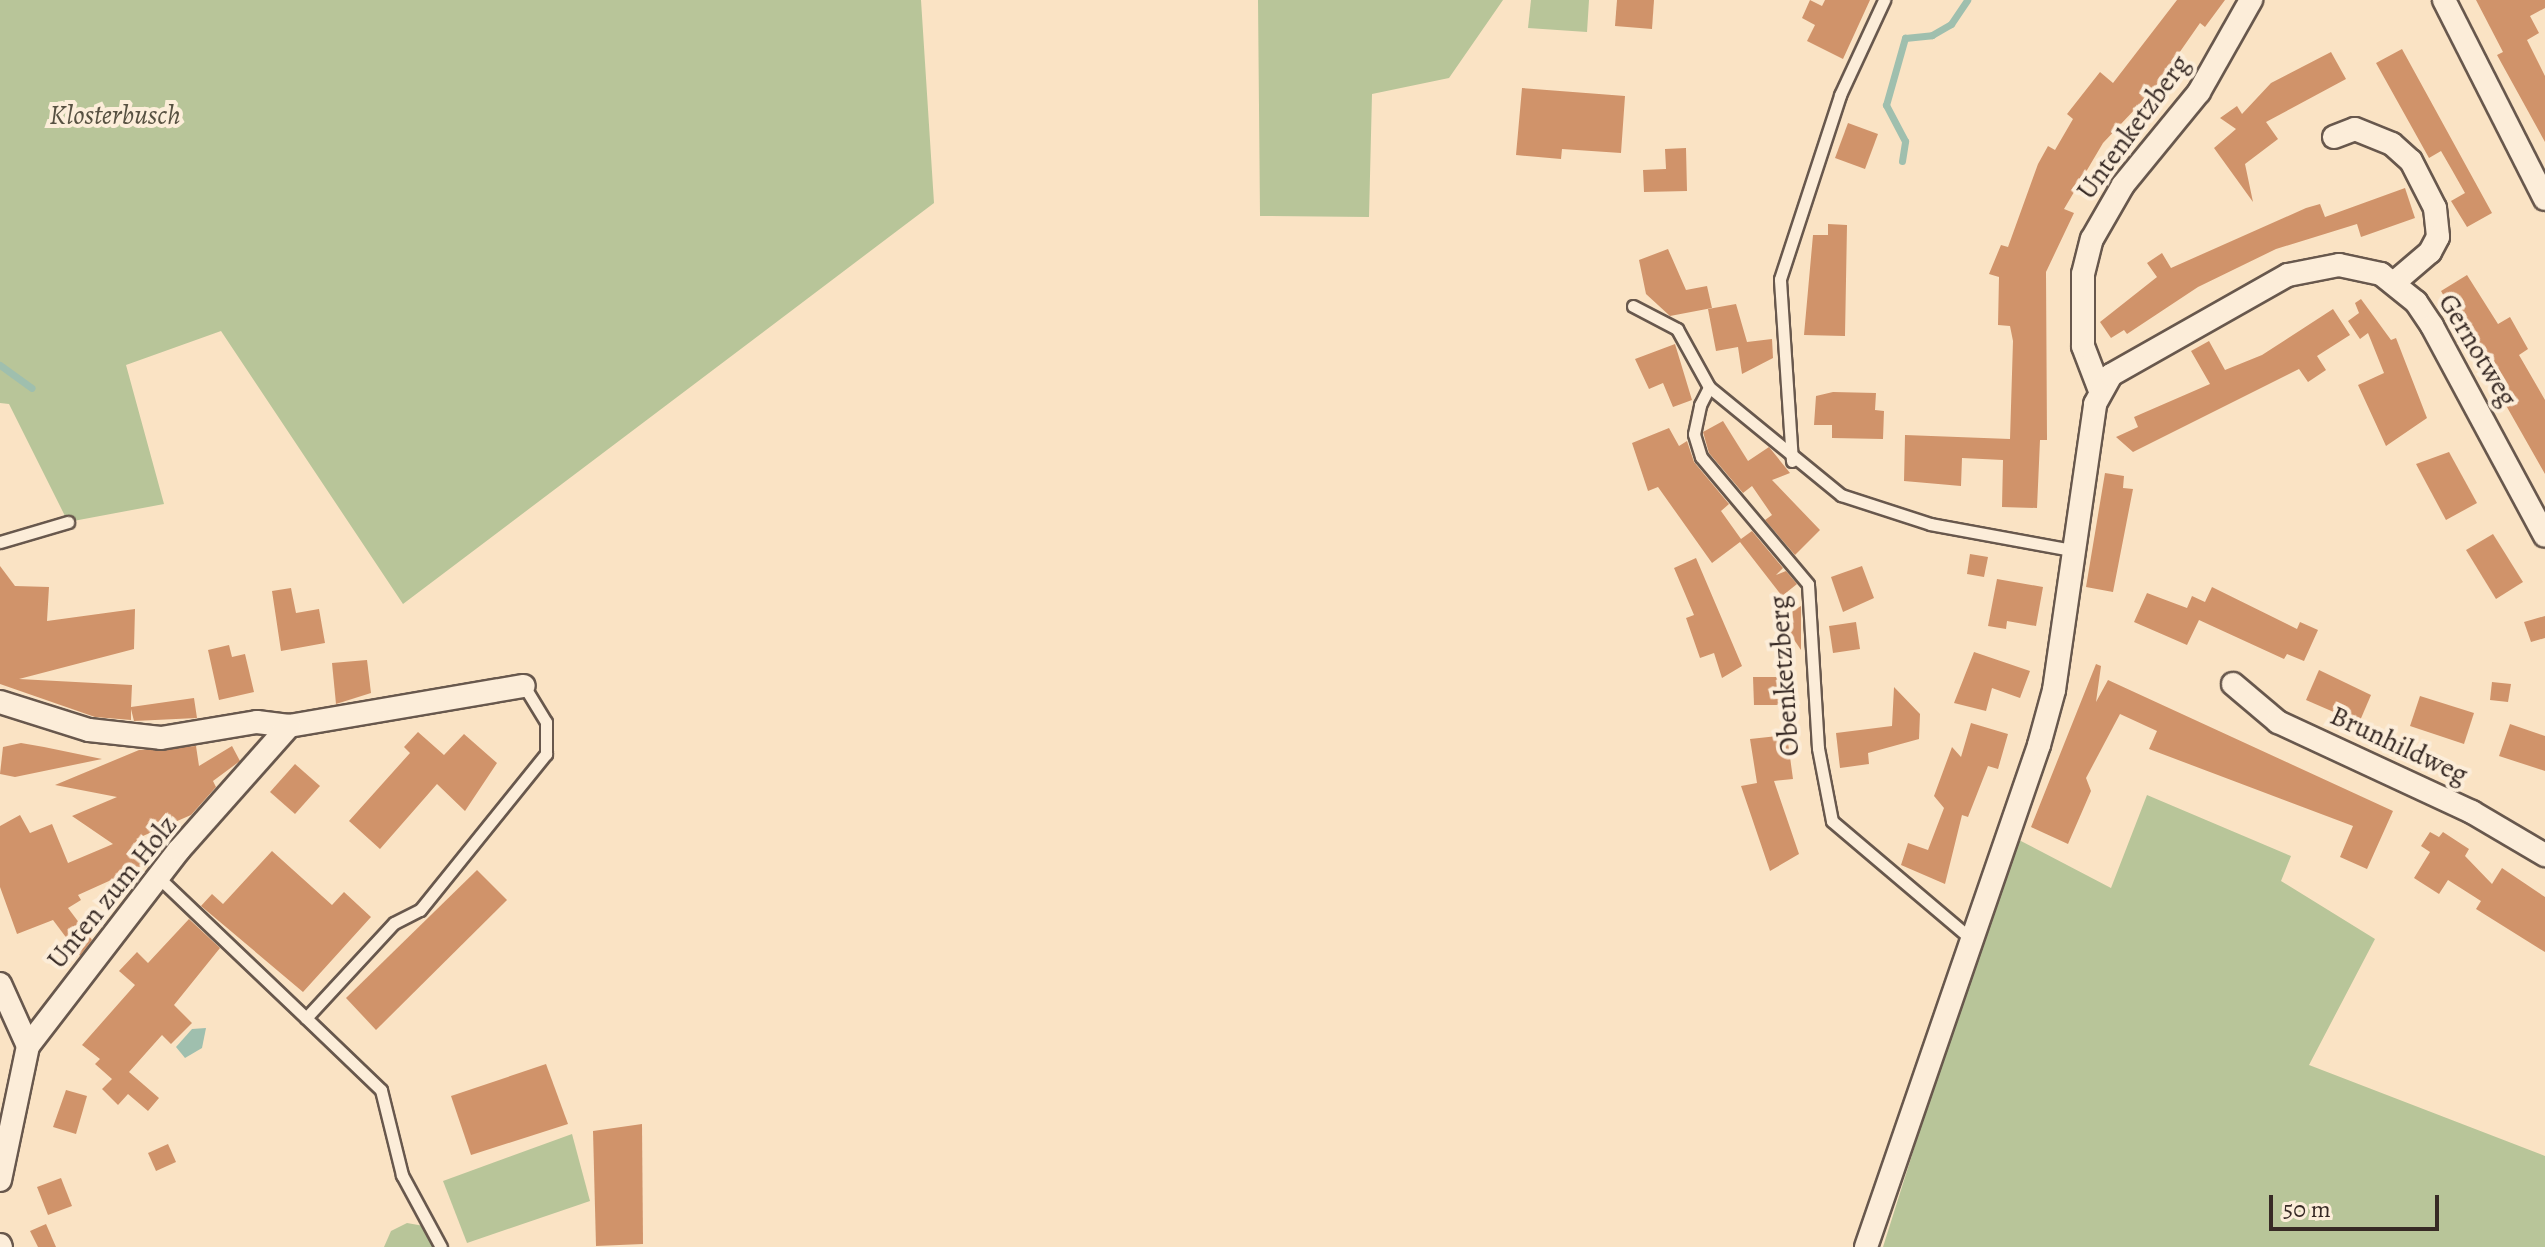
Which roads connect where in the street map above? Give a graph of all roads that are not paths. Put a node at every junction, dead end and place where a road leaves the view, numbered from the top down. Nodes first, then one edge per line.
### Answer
1 (1884, 0) edge
2 (2251, 0) edge
3 (2444, 0) edge
4 (2334, 137) dead end
5 (2545, 199) edge
6 (2395, 282) junction
7 (1633, 306) dead end
8 (1709, 387) junction
9 (2099, 388) junction
10 (1792, 461) junction
11 (68, 522) dead end
12 (2545, 536) edge
13 (0, 542) edge
14 (2072, 550) junction
15 (2233, 684) dead end
16 (524, 686) joint
17 (2, 707) edge
18 (289, 726) junction
19 (2545, 855) edge
20 (158, 877) junction
21 (1970, 938) junction
22 (0, 984) edge
23 (306, 1018) junction
24 (28, 1046) junction
25 (0, 1180) edge
26 (441, 1247) edge
27 (1866, 1247) edge

1 - 10 lane
2 - 9 street, Untenketzberg
3 - 5 street
4 - 6 street
6 - 9 street
6 - 12 street, Gernotweg
7 - 8 lane
8 - 10 lane
8 - 21 lane, Obenketzberg
9 - 14 street
10 - 14 lane
11 - 13 lane
14 - 21 street
15 - 19 street, Brunhildweg
16 - 18 street
16 - 23 lane
17 - 18 street
18 - 20 street, Unten zum Holz
20 - 23 lane
20 - 24 street, Unten zum Holz
21 - 27 street
22 - 24 street
23 - 26 lane
24 - 25 street

